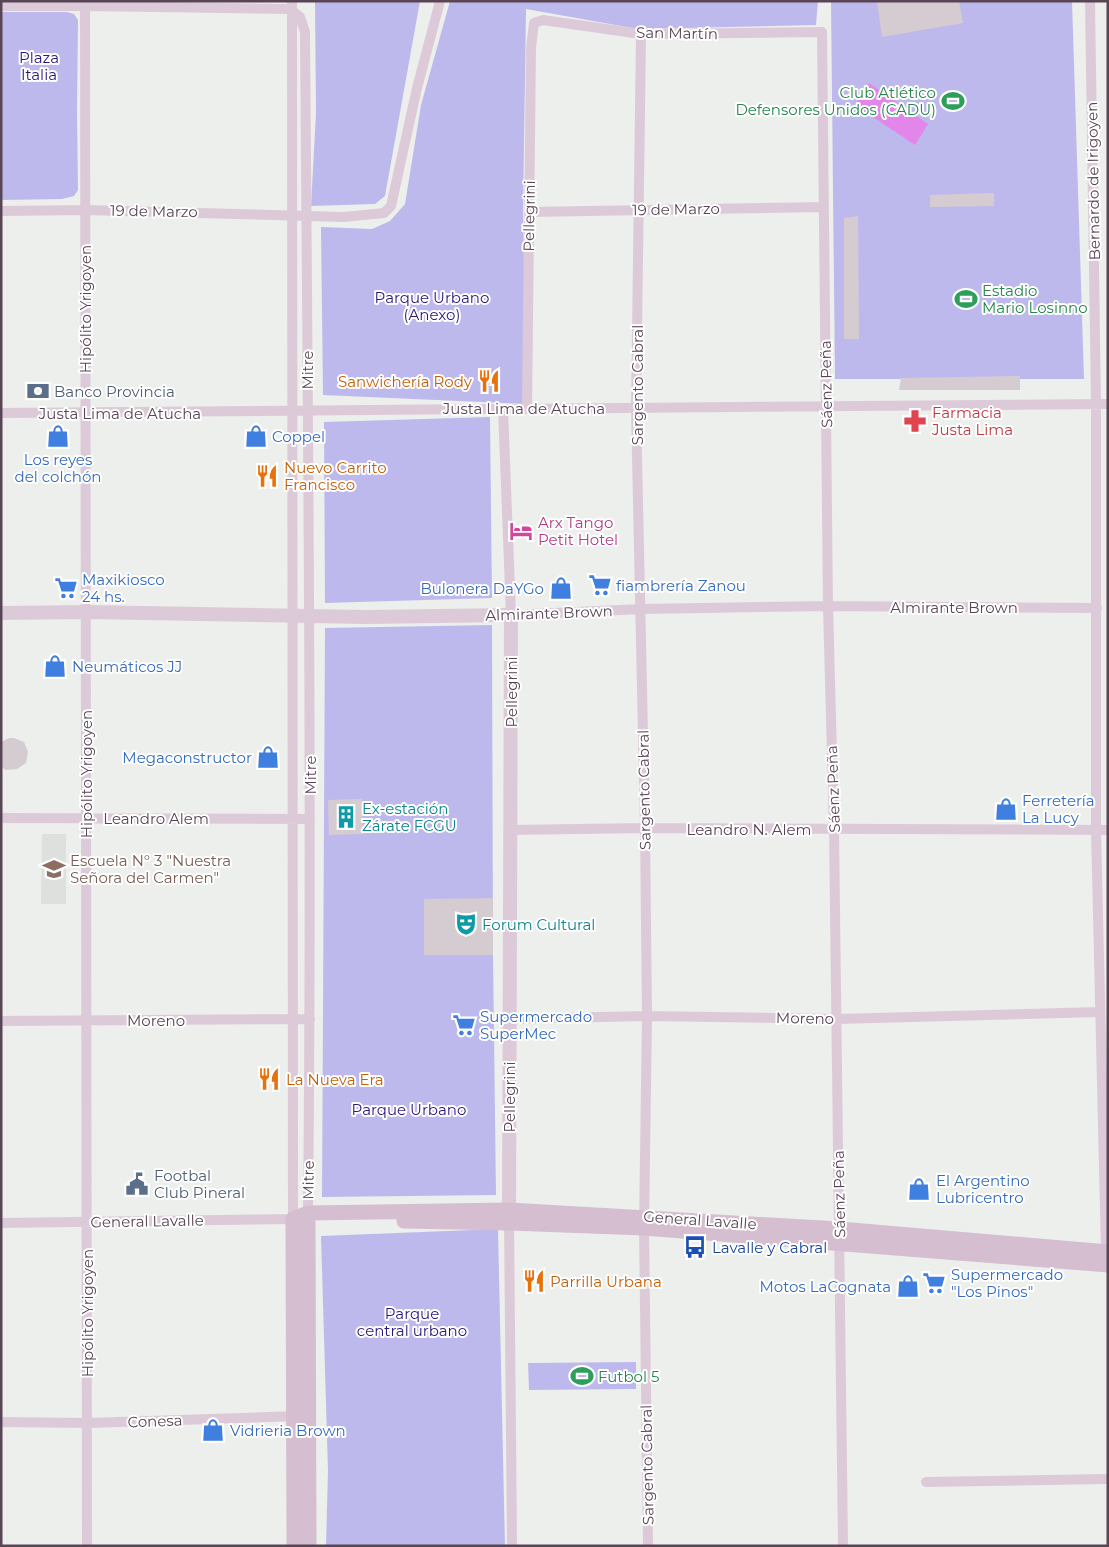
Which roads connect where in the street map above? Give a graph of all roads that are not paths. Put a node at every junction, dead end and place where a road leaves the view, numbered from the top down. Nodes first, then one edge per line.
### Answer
1 (440, 1) edge
2 (1090, 1) edge
3 (84, 3) edge
4 (291, 5) edge
5 (1, 6) edge
6 (534, 23) joint
7 (822, 32) joint
8 (641, 34) junction
9 (823, 207) junction
10 (85, 210) junction
11 (638, 210) junction
12 (1, 211) edge
13 (529, 212) junction
14 (291, 214) junction
15 (307, 214) junction
16 (1096, 404) junction
17 (1108, 404) edge
18 (826, 406) junction
19 (503, 408) junction
20 (527, 408) junction
21 (636, 409) junction
22 (308, 411) junction
23 (291, 412) junction
24 (1, 413) edge
25 (84, 413) junction
26 (828, 606) junction
27 (1097, 608) junction
28 (641, 609) junction
29 (85, 612) junction
30 (1, 613) edge
31 (511, 615) junction
32 (293, 616) junction
33 (309, 616) junction
34 (1, 818) edge
35 (86, 818) junction
36 (294, 819) junction
37 (310, 819) junction
38 (645, 828) junction
39 (511, 830) junction
40 (834, 830) junction
41 (1096, 830) junction
42 (1108, 830) edge
43 (1100, 1012) junction
44 (646, 1016) junction
45 (294, 1019) junction
46 (310, 1019) junction
47 (509, 1019) junction
48 (836, 1019) junction
49 (1, 1020) edge
50 (86, 1020) junction
51 (1105, 1148) edge
52 (509, 1216) junction
53 (308, 1218) junction
54 (293, 1219) junction
55 (87, 1222) junction
56 (645, 1222) junction
57 (1, 1223) edge
58 (840, 1236) junction
59 (1107, 1257) edge
60 (301, 1417) junction
61 (1, 1422) edge
62 (88, 1423) junction
63 (1108, 1479) edge
64 (926, 1482) dead end
65 (88, 1546) edge
66 (294, 1546) edge
67 (309, 1546) edge
68 (512, 1546) edge
69 (648, 1546) edge
70 (843, 1546) edge

1 - 15 street, 19 de Marzo
2 - 16 street, Bernardo de Irigoyen
3 - 4 street
3 - 5 street
3 - 10 street, Hipólito Yrigoyen
4 - 14 street, Mitre
4 - 15 street, Mitre
6 - 8 street, San Martín
6 - 13 street, Pellegrini
7 - 8 street, San Martín
7 - 9 street, Sáenz Peña
8 - 11 street, Sargento Cabral
9 - 11 street, 19 de Marzo
9 - 18 street, Sáenz Peña
10 - 12 street, 19 de Marzo
10 - 14 street, 19 de Marzo
10 - 25 street, Hipólito Yrigoyen
11 - 13 street, 19 de Marzo
11 - 21 street, Sargento Cabral
13 - 20 street, Pellegrini
14 - 15 street, 19 de Marzo
14 - 23 street, Mitre
15 - 22 street, Mitre
16 - 17 street, Justa Lima de Atucha
16 - 18 street, Justa Lima de Atucha
16 - 27 street, Bernardo de Irigoyen
18 - 21 street, Justa Lima de Atucha
18 - 26 street, Sáenz Peña
19 - 20 street, Justa Lima de Atucha
19 - 22 street, Justa Lima de Atucha
19 - 31 street, Pellegrini
20 - 21 street, Justa Lima de Atucha
21 - 28 street, Sargento Cabral
22 - 23 street, Justa Lima de Atucha
22 - 33 street, Mitre
23 - 25 street, Justa Lima de Atucha
23 - 32 street, Mitre
24 - 25 street, Justa Lima de Atucha
25 - 29 street, Hipólito Yrigoyen
26 - 27 street, Almirante Brown
26 - 28 street, Almirante Brown
26 - 40 street, Sáenz Peña
27 - 41 street, Bernardo de Irigoyen
28 - 31 street, Almirante Brown
28 - 38 street, Sargento Cabral
29 - 30 street, Almirante Brown
29 - 32 street, Almirante Brown
29 - 35 street, Hipólito Yrigoyen
31 - 33 street, Almirante Brown
31 - 39 street, Pellegrini
32 - 33 street, Almirante Brown
32 - 36 street, Mitre
33 - 37 street, Mitre
34 - 35 street, Leandro Alem
35 - 36 street, Leandro Alem
35 - 50 street, Hipólito Yrigoyen
36 - 37 street, Leandro Alem
36 - 45 street, Mitre
37 - 46 street, Mitre
38 - 39 street, Leandro N. Alem
38 - 40 street, Leandro N. Alem
38 - 44 street, Sargento Cabral
39 - 47 street, Pellegrini
40 - 41 street, Leandro N. Alem
40 - 48 street, Sáenz Peña
41 - 42 street, Leandro N. Alem
41 - 43 street, Bernardo de Irigoyen
43 - 48 street, Moreno
43 - 51 street, Bernardo de Irigoyen
44 - 47 street, Moreno
44 - 48 street, Moreno
44 - 56 street, Sargento Cabral
45 - 46 street, Moreno
45 - 50 street, Moreno
45 - 54 street, Mitre
46 - 53 street, Mitre
47 - 52 street, Pellegrini
48 - 58 street, Sáenz Peña
49 - 50 street, Moreno
50 - 55 street, Hipólito Yrigoyen
51 - 59 street, Bernardo de Irigoyen
52 - 53 main road, General Lavalle
52 - 56 main road, General Lavalle
52 - 68 street, Pellegrini
53 - 54 main road, General Lavalle
53 - 60 main road, Mitre
54 - 55 street, General Lavalle
54 - 60 main road, Mitre
55 - 57 street, General Lavalle
55 - 62 street, Hipólito Yrigoyen
56 - 58 main road, General Lavalle
56 - 69 street, Sargento Cabral
58 - 59 main road, General Lavalle
58 - 70 street, Sáenz Peña
60 - 62 street, Conesa
60 - 66 main road, Mitre
60 - 67 main road, Mitre
61 - 62 street, Conesa
62 - 65 street, Hipólito Yrigoyen
63 - 64 street

